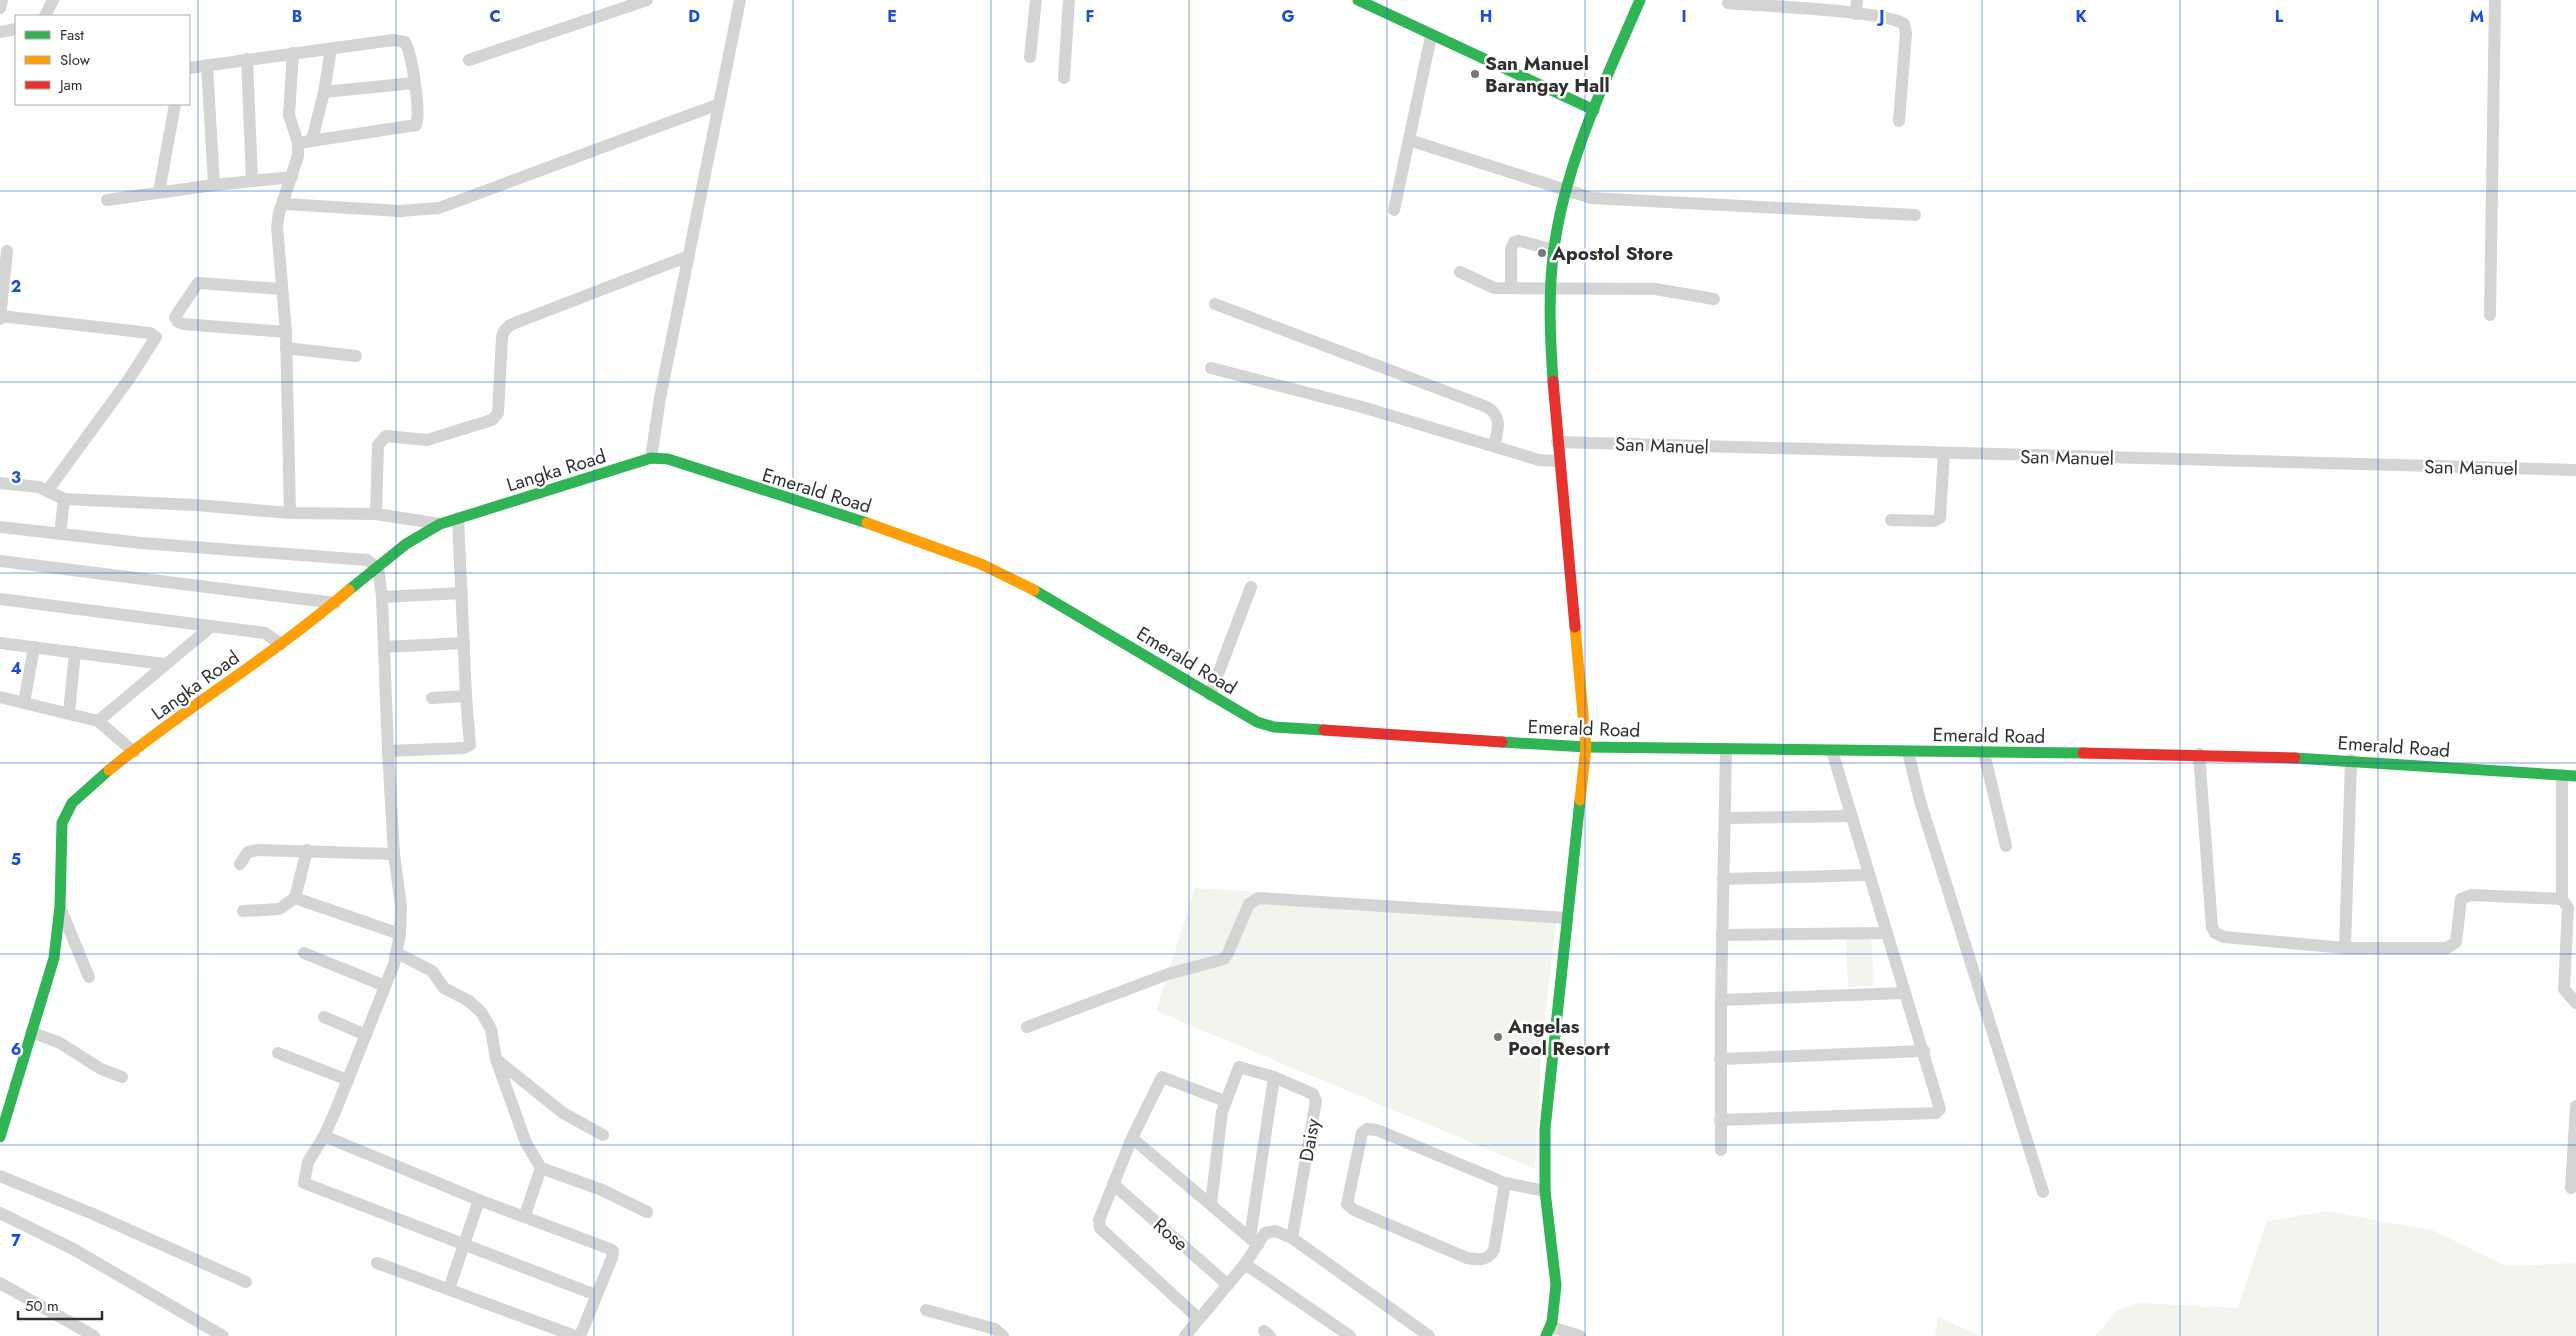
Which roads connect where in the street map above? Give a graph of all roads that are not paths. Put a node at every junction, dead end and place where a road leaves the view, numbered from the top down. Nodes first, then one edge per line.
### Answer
1 (2, 0) edge
2 (53, 0) edge
3 (647, 0) edge
4 (740, 0) edge
5 (1036, 0) edge
6 (1069, 0) edge
7 (1358, 0) edge
8 (1640, 0) edge
9 (1857, 0) edge
10 (2495, 0) edge
11 (1728, 4) dead end
12 (0, 8) edge
13 (1856, 14) junction
14 (46, 15) edge
15 (15, 30) edge
16 (0, 32) edge
17 (1430, 36) junction
18 (330, 49) junction
19 (293, 53) junction
20 (1030, 57) dead end
21 (247, 59) junction
22 (469, 60) dead end
23 (207, 65) junction
24 (190, 68) edge
25 (1064, 78) dead end
26 (414, 83) junction
27 (324, 92) junction
28 (719, 104) junction
29 (175, 105) edge
30 (1594, 110) junction
31 (1899, 121) dead end
32 (312, 140) junction
33 (1409, 140) junction
34 (298, 142) junction
35 (292, 177) junction
36 (252, 180) junction
37 (214, 185) junction
38 (159, 192) junction
39 (1567, 192) junction
40 (107, 200) dead end
41 (284, 204) junction
42 (1394, 210) dead end
43 (1915, 215) dead end
44 (1554, 250) junction
45 (7, 251) dead end
46 (689, 256) junction
47 (1460, 272) dead end
48 (1511, 288) junction
49 (282, 289) junction
50 (1552, 289) junction
51 (1714, 298) dead end
52 (1215, 304) dead end
53 (1, 310) edge
54 (2490, 315) dead end
55 (286, 332) junction
56 (286, 348) junction
57 (356, 356) dead end
58 (1211, 368) dead end
59 (1557, 442) junction
60 (1494, 446) junction
61 (1944, 453) junction
62 (652, 458) junction
63 (1559, 461) junction
64 (2576, 470) edge
65 (0, 483) edge
66 (48, 490) junction
67 (64, 499) junction
68 (290, 513) junction
69 (376, 514) junction
70 (458, 518) junction
71 (1891, 520) dead end
72 (440, 524) junction
73 (0, 527) edge
74 (60, 534) junction
75 (0, 561) edge
76 (378, 568) junction
77 (1251, 587) dead end
78 (462, 593) junction
79 (382, 598) junction
80 (0, 599) edge
81 (335, 603) junction
82 (212, 626) junction
83 (0, 643) edge
84 (281, 644) junction
85 (464, 644) junction
86 (34, 647) junction
87 (384, 647) junction
88 (76, 652) junction
89 (164, 664) junction
90 (1210, 695) junction
91 (466, 696) junction
92 (0, 697) edge
93 (432, 698) dead end
94 (24, 703) junction
95 (68, 713) junction
96 (98, 721) junction
97 (1586, 747) junction
98 (1726, 749) junction
99 (388, 751) junction
100 (1832, 751) junction
101 (134, 752) junction
102 (1908, 752) junction
103 (1984, 752) junction
104 (2199, 754) junction
105 (2351, 760) junction
106 (2562, 775) junction
107 (2576, 776) edge
108 (1851, 816) junction
109 (1725, 818) junction
110 (2006, 846) dead end
111 (306, 850) junction
112 (394, 854) junction
113 (240, 864) dead end
114 (1868, 875) junction
115 (1724, 879) junction
116 (296, 898) junction
117 (2562, 899) junction
118 (60, 906) junction
119 (242, 911) dead end
120 (1567, 918) junction
121 (1886, 933) junction
122 (400, 934) junction
123 (1722, 935) junction
124 (2345, 948) junction
125 (304, 953) dead end
126 (397, 953) junction
127 (89, 977) dead end
128 (385, 986) junction
129 (1904, 993) junction
130 (1721, 1000) junction
131 (2576, 1003) edge
132 (324, 1017) dead end
133 (1027, 1027) dead end
134 (31, 1032) junction
135 (366, 1035) junction
136 (1924, 1051) junction
137 (278, 1053) dead end
138 (1720, 1058) junction
139 (496, 1059) junction
140 (122, 1077) dead end
141 (1274, 1077) junction
142 (348, 1080) junction
143 (1225, 1101) junction
144 (2576, 1106) edge
145 (1720, 1120) junction
146 (0, 1135) edge
147 (603, 1135) dead end
148 (324, 1136) junction
149 (1132, 1138) junction
150 (1721, 1150) dead end
151 (541, 1168) junction
152 (0, 1176) edge
153 (1505, 1183) junction
154 (1113, 1184) junction
155 (2571, 1188) dead end
156 (1545, 1191) junction
157 (2043, 1192) dead end
158 (480, 1200) junction
159 (1211, 1204) junction
160 (647, 1212) dead end
161 (0, 1213) edge
162 (524, 1215) junction
163 (1292, 1238) junction
164 (1254, 1242) junction
165 (466, 1243) junction
166 (377, 1263) dead end
167 (1246, 1264) junction
168 (246, 1282) dead end
169 (0, 1283) edge
170 (1228, 1285) junction
171 (449, 1289) junction
172 (596, 1295) junction
173 (926, 1310) dead end
174 (1198, 1318) junction
175 (1549, 1331) edge
176 (94, 1336) edge
177 (222, 1336) edge
178 (575, 1336) edge
179 (580, 1336) edge
180 (1003, 1336) edge
181 (1185, 1336) edge
182 (1350, 1336) edge
183 (1429, 1336) edge
184 (1580, 1336) edge

1 - 12 street
2 - 14 street
3 - 22 street
4 - 28 street
5 - 20 street
6 - 25 street
7 - 17 street
8 - 30 street
9 - 13 street
10 - 54 street
11 - 13 street
13 - 31 street
15 - 16 street
17 - 30 street
17 - 33 street
18 - 19 street
18 - 26 street
18 - 27 street
19 - 21 street
19 - 34 street
21 - 23 street
21 - 36 street
23 - 24 street
23 - 37 street
26 - 27 street
26 - 32 street
27 - 32 street
28 - 41 street
28 - 46 street
29 - 38 street
30 - 39 street
32 - 34 street
33 - 39 street
33 - 42 street
34 - 35 street
35 - 36 street
35 - 41 street
36 - 37 street
37 - 38 street
38 - 40 street
39 - 43 street
39 - 44 street
41 - 49 street
44 - 48 street
44 - 50 street
45 - 53 street
46 - 62 street
46 - 69 street
47 - 48 street
48 - 50 street
49 - 55 street
49 - 55 street
50 - 51 street
50 - 59 street
52 - 60 street
53 - 66 street
55 - 56 street
56 - 57 street
56 - 68 street
58 - 60 street
59 - 61 street, San Manuel
59 - 63 street
60 - 63 street
61 - 64 street, San Manuel
61 - 71 street
62 - 70 street, Langka Road
62 - 90 street, Emerald Road
63 - 97 street
65 - 66 street
66 - 67 street
67 - 68 street
67 - 74 street
68 - 69 street
69 - 72 street
70 - 72 street, Langka Road
70 - 78 street
72 - 76 street, Langka Road
73 - 74 street
74 - 76 street
75 - 81 street
76 - 79 street
76 - 81 street, Langka Road
77 - 90 street
78 - 79 street
78 - 85 street
79 - 87 street
80 - 82 street
81 - 84 street, Langka Road
82 - 84 street
82 - 89 street
83 - 86 street
84 - 101 street, Langka Road
85 - 87 street
85 - 91 street
86 - 88 street
86 - 94 street
87 - 99 street
88 - 89 street
88 - 95 street
89 - 96 street
90 - 97 street, Emerald Road
91 - 93 street
91 - 99 street
92 - 94 street
94 - 95 street
95 - 96 street
96 - 101 street
97 - 98 street, Emerald Road
97 - 120 street
98 - 100 street, Emerald Road
98 - 109 street
99 - 112 street
100 - 102 street, Emerald Road
100 - 108 street
101 - 118 street, Langka Road
102 - 103 street, Emerald Road
102 - 157 street
103 - 104 street, Emerald Road
103 - 110 street
104 - 105 street, Emerald Road
104 - 124 street
105 - 106 street, Emerald Road
105 - 124 street
106 - 107 street, Emerald Road
106 - 117 street
108 - 109 street
108 - 114 street
109 - 115 street
111 - 112 street
111 - 113 street
111 - 116 street
112 - 122 street
114 - 115 street
114 - 121 street
115 - 123 street
116 - 119 street
116 - 122 street
117 - 124 street
117 - 131 street
118 - 127 street
118 - 134 street, Langka Road
120 - 133 street
120 - 156 street
121 - 123 street
121 - 129 street
122 - 126 street
123 - 130 street
125 - 128 street
126 - 128 street
126 - 139 street
128 - 135 street
129 - 130 street
129 - 136 street
130 - 138 street
132 - 135 street
134 - 140 street
134 - 146 street, Langka Road
135 - 142 street
136 - 138 street
136 - 145 street
137 - 142 street
138 - 145 street
139 - 147 street
139 - 151 street
141 - 143 street, Daisy
141 - 163 street, Daisy
141 - 164 street
142 - 148 street
143 - 149 street
143 - 159 street, Daisy
144 - 155 street
145 - 150 street
148 - 158 street
148 - 165 street
149 - 154 street
149 - 159 street
151 - 160 street
151 - 162 street
152 - 168 street
153 - 153 street
153 - 156 street
154 - 170 street, Rose
154 - 174 street
156 - 175 street
158 - 162 street
158 - 165 street
159 - 164 street
161 - 177 street
162 - 172 street
163 - 164 street
163 - 183 street
164 - 167 street
165 - 171 street
165 - 172 street
166 - 171 street
167 - 170 street
167 - 182 street
169 - 176 street
170 - 174 street
171 - 178 street
172 - 179 street
173 - 180 street
174 - 181 street
175 - 184 street

